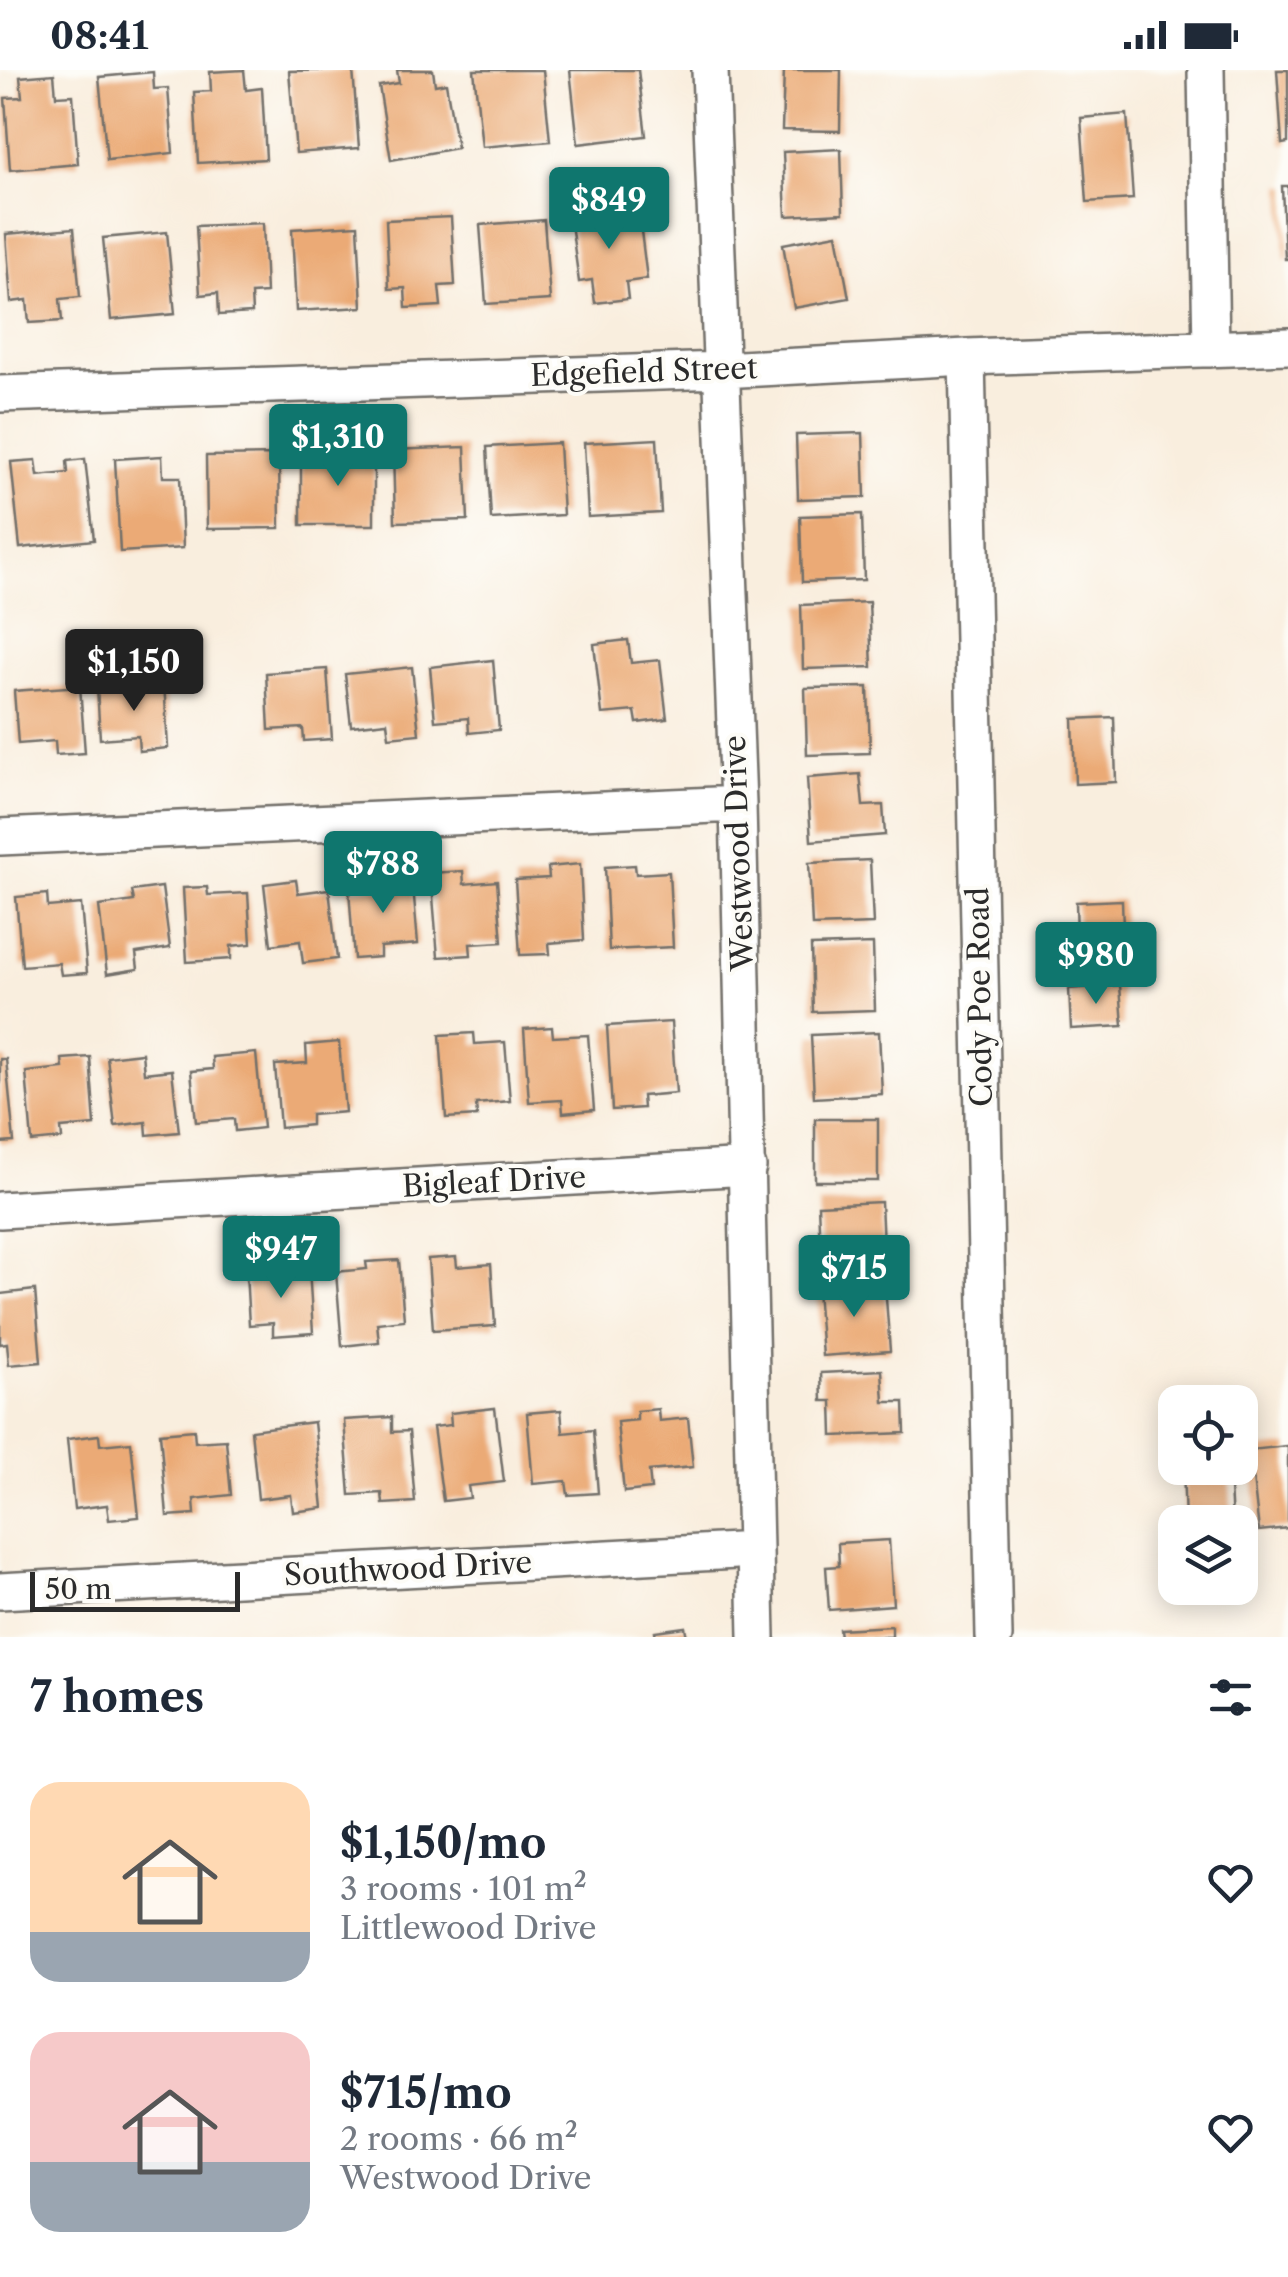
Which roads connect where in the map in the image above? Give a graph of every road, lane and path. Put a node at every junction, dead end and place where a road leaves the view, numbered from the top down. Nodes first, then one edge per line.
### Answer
1 (710, 70) edge
2 (1206, 70) edge
3 (1288, 346) edge
4 (1210, 349) junction
5 (967, 357) junction
6 (721, 370) junction
7 (0, 394) edge
8 (738, 804) junction
9 (0, 838) edge
10 (748, 1167) junction
11 (0, 1210) edge
12 (755, 1550) junction
13 (0, 1591) edge
14 (758, 1637) edge
15 (994, 1637) edge

1 - 6 street, Westwood Drive
2 - 4 street
3 - 4 street, Edgefield Street
4 - 5 street, Edgefield Street
5 - 6 street, Edgefield Street
5 - 15 street, Cody Poe Road
6 - 7 street, Edgefield Street
6 - 8 street, Westwood Drive
8 - 9 street
8 - 10 street, Westwood Drive
10 - 11 street, Bigleaf Drive
10 - 12 street, Westwood Drive
12 - 13 street, Southwood Drive
12 - 14 street, Westwood Drive

